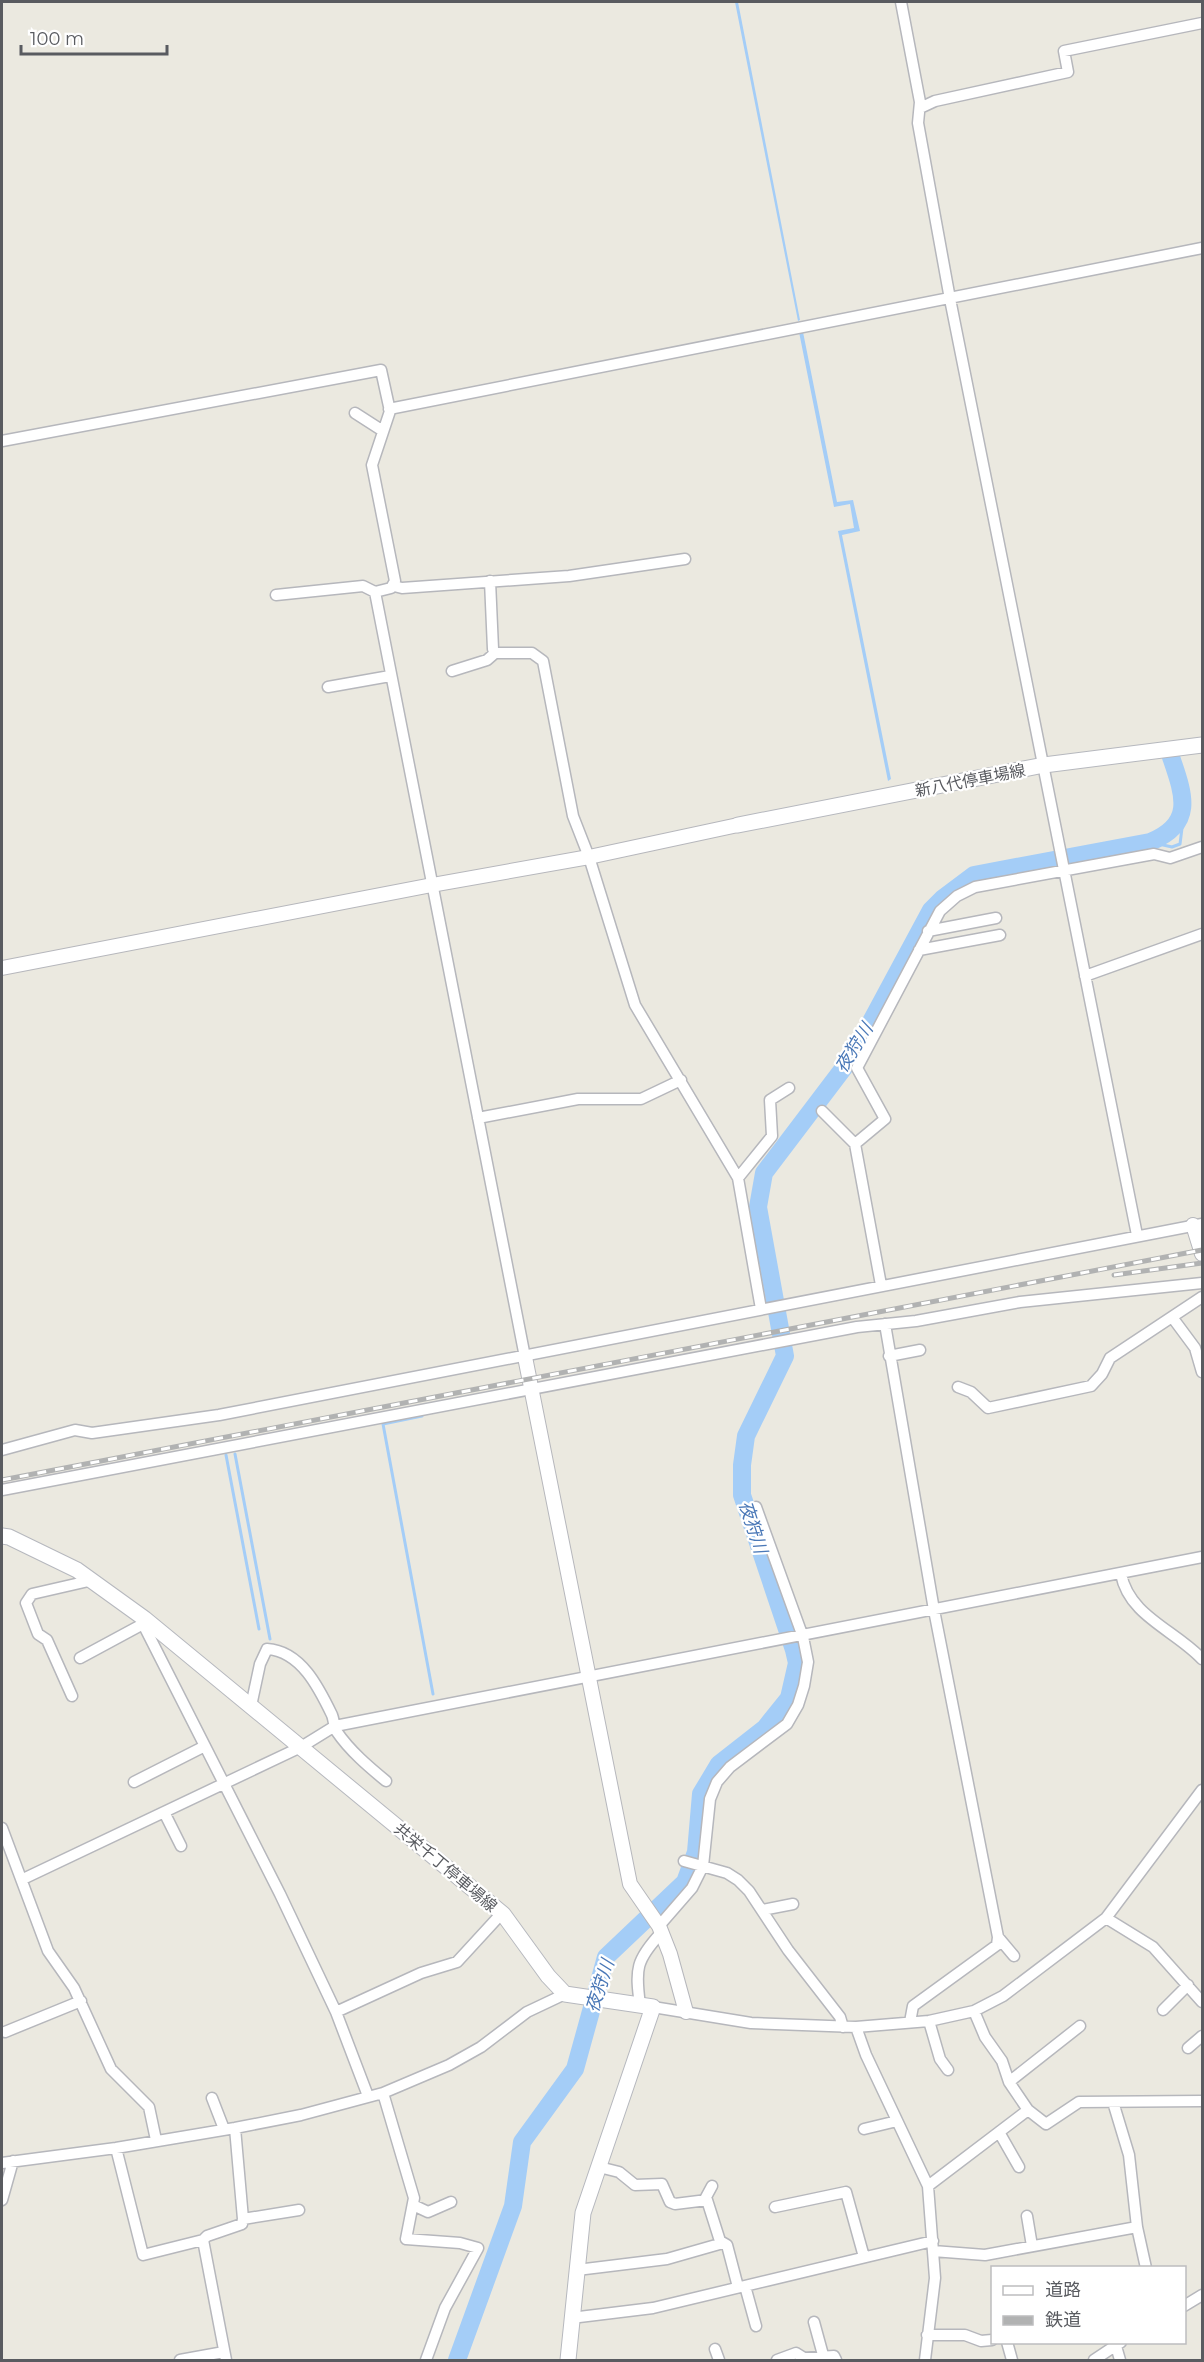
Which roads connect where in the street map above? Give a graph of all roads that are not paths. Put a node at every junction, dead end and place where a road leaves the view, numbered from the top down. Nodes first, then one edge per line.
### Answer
1 (901, 2) edge
2 (1203, 23) edge
3 (920, 108) junction
4 (1203, 248) edge
5 (950, 299) junction
6 (389, 409) junction
7 (355, 413) dead end
8 (383, 431) junction
9 (2, 441) edge
10 (685, 559) dead end
11 (490, 581) junction
12 (394, 586) junction
13 (375, 592) junction
14 (276, 595) dead end
15 (495, 653) junction
16 (452, 671) dead end
17 (390, 676) junction
18 (328, 687) dead end
19 (1203, 745) edge
20 (1044, 765) junction
21 (738, 825) joint
22 (1203, 848) edge
23 (589, 857) junction
24 (1066, 868) junction
25 (432, 885) junction
26 (996, 918) dead end
27 (928, 931) junction
28 (1203, 934) edge
29 (1000, 935) dead end
30 (919, 950) junction
31 (2, 968) edge
32 (1085, 976) junction
33 (681, 1080) junction
34 (789, 1088) dead end
35 (822, 1111) dead end
36 (478, 1118) junction
37 (855, 1144) junction
38 (743, 1173) junction
39 (1198, 1224) edge
40 (1137, 1235) junction
41 (1203, 1254) edge
42 (1203, 1283) edge
43 (881, 1285) junction
44 (1203, 1297) edge
45 (761, 1309) junction
46 (1172, 1317) junction
47 (885, 1324) junction
48 (920, 1350) dead end
49 (889, 1356) junction
50 (525, 1357) junction
51 (1203, 1372) edge
52 (530, 1387) junction
53 (958, 1387) dead end
54 (2, 1450) edge
55 (2, 1490) edge
56 (756, 1508) dead end
57 (2, 1536) edge
58 (1203, 1557) edge
59 (1120, 1574) junction
60 (93, 1580) junction
61 (934, 1610) junction
62 (144, 1622) junction
63 (802, 1637) junction
64 (80, 1658) dead end
65 (1203, 1659) edge
66 (588, 1676) junction
67 (72, 1696) dead end
68 (251, 1706) junction
69 (335, 1726) junction
70 (205, 1746) junction
71 (301, 1747) junction
72 (386, 1781) dead end
73 (134, 1782) dead end
74 (224, 1784) junction
75 (1203, 1790) edge
76 (164, 1812) junction
77 (2, 1828) edge
78 (181, 1846) dead end
79 (6, 1851) edge
80 (685, 1862) dead end
81 (702, 1866) junction
82 (23, 1879) junction
83 (793, 1904) dead end
84 (762, 1910) junction
85 (502, 1913) junction
86 (1106, 1918) junction
87 (659, 1927) junction
88 (998, 1937) junction
89 (1014, 1956) dead end
90 (1188, 1985) junction
91 (572, 1994) junction
92 (81, 2001) junction
93 (1203, 2002) edge
94 (646, 2006) junction
95 (1163, 2010) dead end
96 (974, 2011) junction
97 (336, 2012) junction
98 (686, 2012) junction
99 (929, 2021) junction
100 (910, 2022) junction
101 (1080, 2026) dead end
102 (843, 2027) junction
103 (856, 2027) junction
104 (5, 2032) dead end
105 (1203, 2036) edge
106 (1188, 2048) dead end
107 (948, 2070) dead end
108 (1009, 2082) junction
109 (383, 2093) junction
110 (368, 2096) junction
111 (212, 2098) dead end
112 (1203, 2101) edge
113 (1113, 2102) junction
114 (1028, 2110) junction
115 (897, 2121) junction
116 (229, 2128) junction
117 (864, 2129) dead end
118 (999, 2132) junction
119 (156, 2140) junction
120 (116, 2148) junction
121 (7, 2162) edge
122 (1019, 2167) dead end
123 (599, 2168) junction
124 (712, 2186) dead end
125 (928, 2186) junction
126 (705, 2199) junction
127 (2, 2200) edge
128 (451, 2202) dead end
129 (413, 2205) junction
130 (775, 2207) dead end
131 (299, 2210) dead end
132 (1027, 2216) dead end
133 (243, 2219) junction
134 (1137, 2227) junction
135 (203, 2240) junction
136 (723, 2243) junction
137 (933, 2246) junction
138 (1032, 2246) junction
139 (864, 2257) junction
140 (1146, 2266) edge
141 (577, 2270) junction
142 (741, 2287) junction
143 (1203, 2295) edge
144 (1186, 2305) edge
145 (571, 2318) junction
146 (814, 2322) dead end
147 (756, 2326) dead end
148 (927, 2335) junction
149 (991, 2340) edge
150 (1007, 2344) edge
151 (1119, 2344) edge
152 (714, 2349) dead end
153 (823, 2355) junction
154 (225, 2356) edge
155 (180, 2361) edge
156 (426, 2361) edge
157 (568, 2361) edge
158 (719, 2361) edge
159 (777, 2361) edge
160 (836, 2361) edge
161 (925, 2361) edge
162 (1012, 2361) edge
163 (1094, 2361) edge
164 (1120, 2361) edge

1 - 3 street
2 - 3 street
3 - 5 street
4 - 5 street
5 - 6 street
5 - 20 street
6 - 8 street
6 - 9 street
7 - 8 street
8 - 12 street
10 - 11 street
11 - 12 street
11 - 15 street
12 - 13 street
13 - 14 street
13 - 17 street
15 - 16 street
15 - 23 street
17 - 18 street
17 - 25 street
19 - 20 main road, 新八代停車場線
20 - 21 main road, 新八代停車場線
20 - 24 street
21 - 23 street
22 - 24 street
23 - 25 street
23 - 33 street
24 - 27 street
24 - 32 street
25 - 31 street
25 - 36 street
26 - 27 street
27 - 30 street
28 - 32 street
29 - 30 street
30 - 37 street
32 - 40 street
33 - 36 street
33 - 38 street
34 - 38 street
35 - 37 street
36 - 50 street
37 - 43 street
38 - 45 street
39 - 40 street
39 - 41 street
40 - 43 street
42 - 47 street
43 - 45 street
44 - 46 street
45 - 50 street
46 - 51 street
46 - 53 street
47 - 49 street
47 - 52 street
48 - 49 street
49 - 61 street
50 - 52 street
50 - 54 street
52 - 55 street
52 - 66 street
56 - 63 street
57 - 60 main road, 共栄千丁停車場線
58 - 59 street
59 - 61 street
59 - 65 street
60 - 62 main road, 共栄千丁停車場線
60 - 67 street
61 - 63 street
61 - 88 street
62 - 64 street
62 - 68 main road, 共栄千丁停車場線
62 - 70 street
63 - 66 street
63 - 81 street
66 - 69 street
66 - 87 street
68 - 69 street
68 - 71 main road, 共栄千丁停車場線
69 - 71 street
69 - 72 street
70 - 73 street
70 - 74 street
71 - 74 street
71 - 85 main road, 共栄千丁停車場線
74 - 76 street
74 - 97 street
75 - 86 street
76 - 78 street
76 - 82 street
77 - 79 street
79 - 82 street
80 - 81 street
81 - 84 street
81 - 87 street
82 - 92 street
83 - 84 street
84 - 102 street
85 - 91 main road, 共栄千丁停車場線
85 - 97 street
86 - 90 street
86 - 96 street
87 - 94 street
87 - 98 street
88 - 89 street
88 - 100 street
90 - 93 street
90 - 95 street
91 - 94 main road
91 - 109 street
92 - 104 street
92 - 119 street
94 - 98 street
94 - 123 main road
96 - 99 street
96 - 108 street
97 - 110 street
98 - 102 street
99 - 100 street
99 - 107 street
100 - 103 street
101 - 108 street
102 - 103 street
103 - 115 street
105 - 106 street
108 - 114 street
109 - 110 street
109 - 129 street
110 - 116 street
111 - 116 street
112 - 113 street
113 - 114 street
113 - 134 street
114 - 118 street
115 - 117 street
115 - 125 street
116 - 119 street
116 - 133 street
118 - 122 street
118 - 125 street
119 - 120 street
120 - 121 street
120 - 135 street
121 - 127 street
123 - 126 street
123 - 141 main road
124 - 126 street
125 - 137 street
126 - 136 street
128 - 129 street
129 - 156 street
130 - 139 street
131 - 133 street
132 - 138 street
133 - 135 street
134 - 138 street
134 - 140 street
135 - 154 street
136 - 141 street
136 - 142 street
137 - 138 street
137 - 139 street
137 - 148 street
139 - 142 street
141 - 145 main road
142 - 145 street
142 - 147 street
143 - 144 street
145 - 157 main road
146 - 153 street
148 - 149 street
148 - 161 street
150 - 162 street
151 - 163 street
151 - 164 street
152 - 158 street
153 - 159 street
153 - 160 street
154 - 155 street

